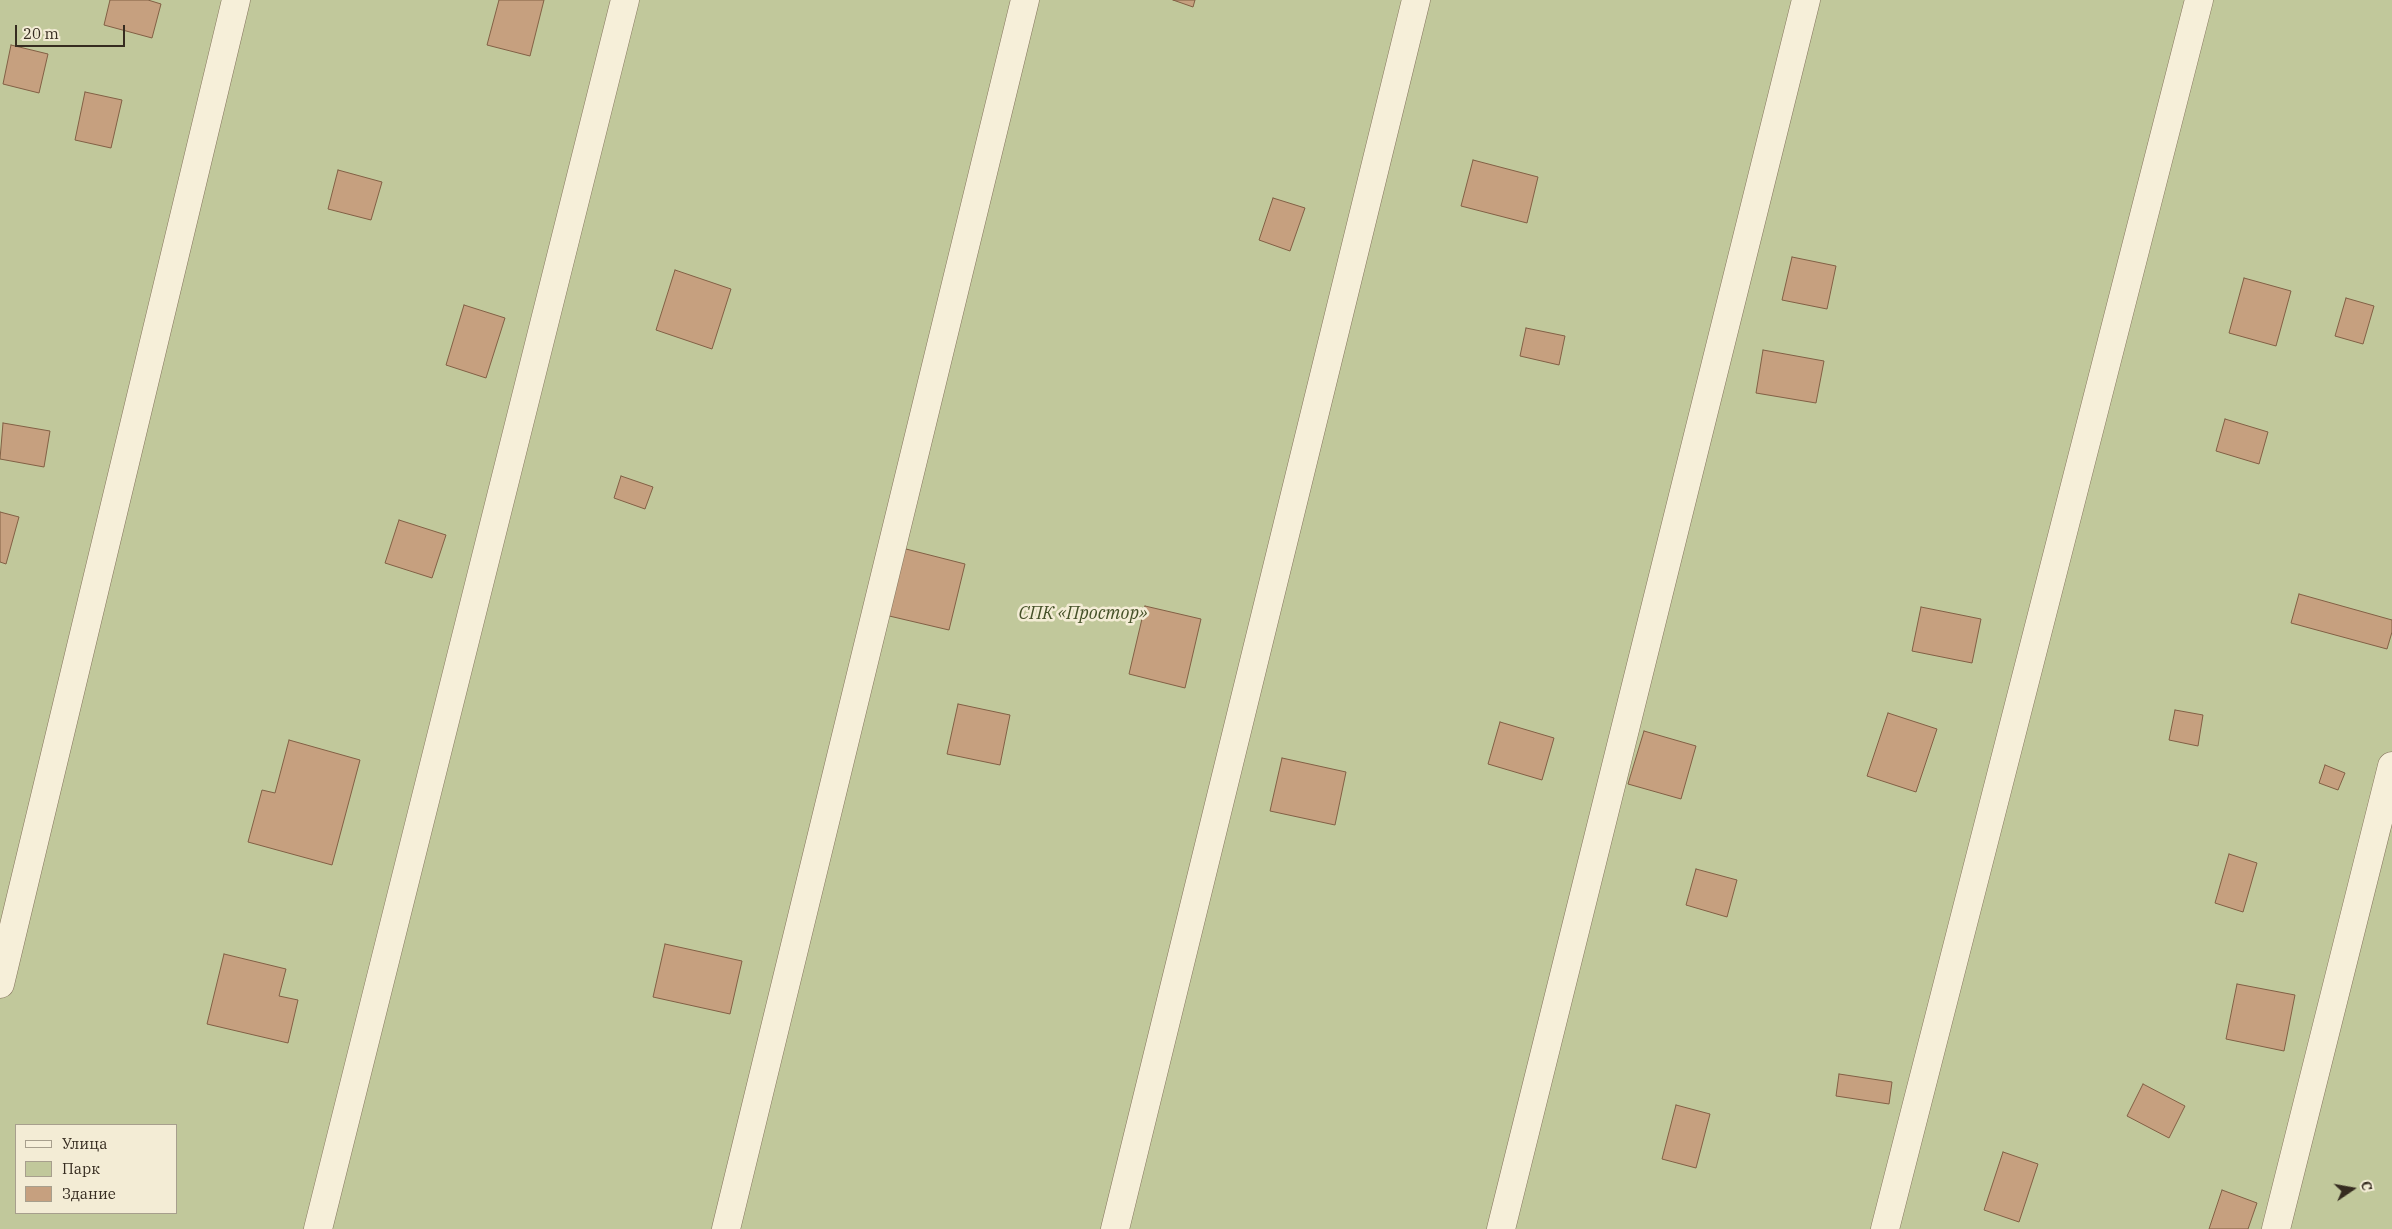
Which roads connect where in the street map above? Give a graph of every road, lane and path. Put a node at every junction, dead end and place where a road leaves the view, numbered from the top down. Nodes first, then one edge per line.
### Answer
1 (236, 0) edge
2 (625, 0) edge
3 (1025, 0) edge
4 (1416, 0) edge
5 (1806, 0) edge
6 (2199, 0) edge
7 (2392, 766) edge
8 (0, 984) edge
9 (318, 1229) edge
10 (726, 1229) edge
11 (1115, 1229) edge
12 (1501, 1229) edge
13 (1885, 1229) edge
14 (2276, 1229) edge

1 - 8 street
2 - 9 street
3 - 10 street
4 - 11 street
5 - 12 street
6 - 13 street
7 - 14 street

